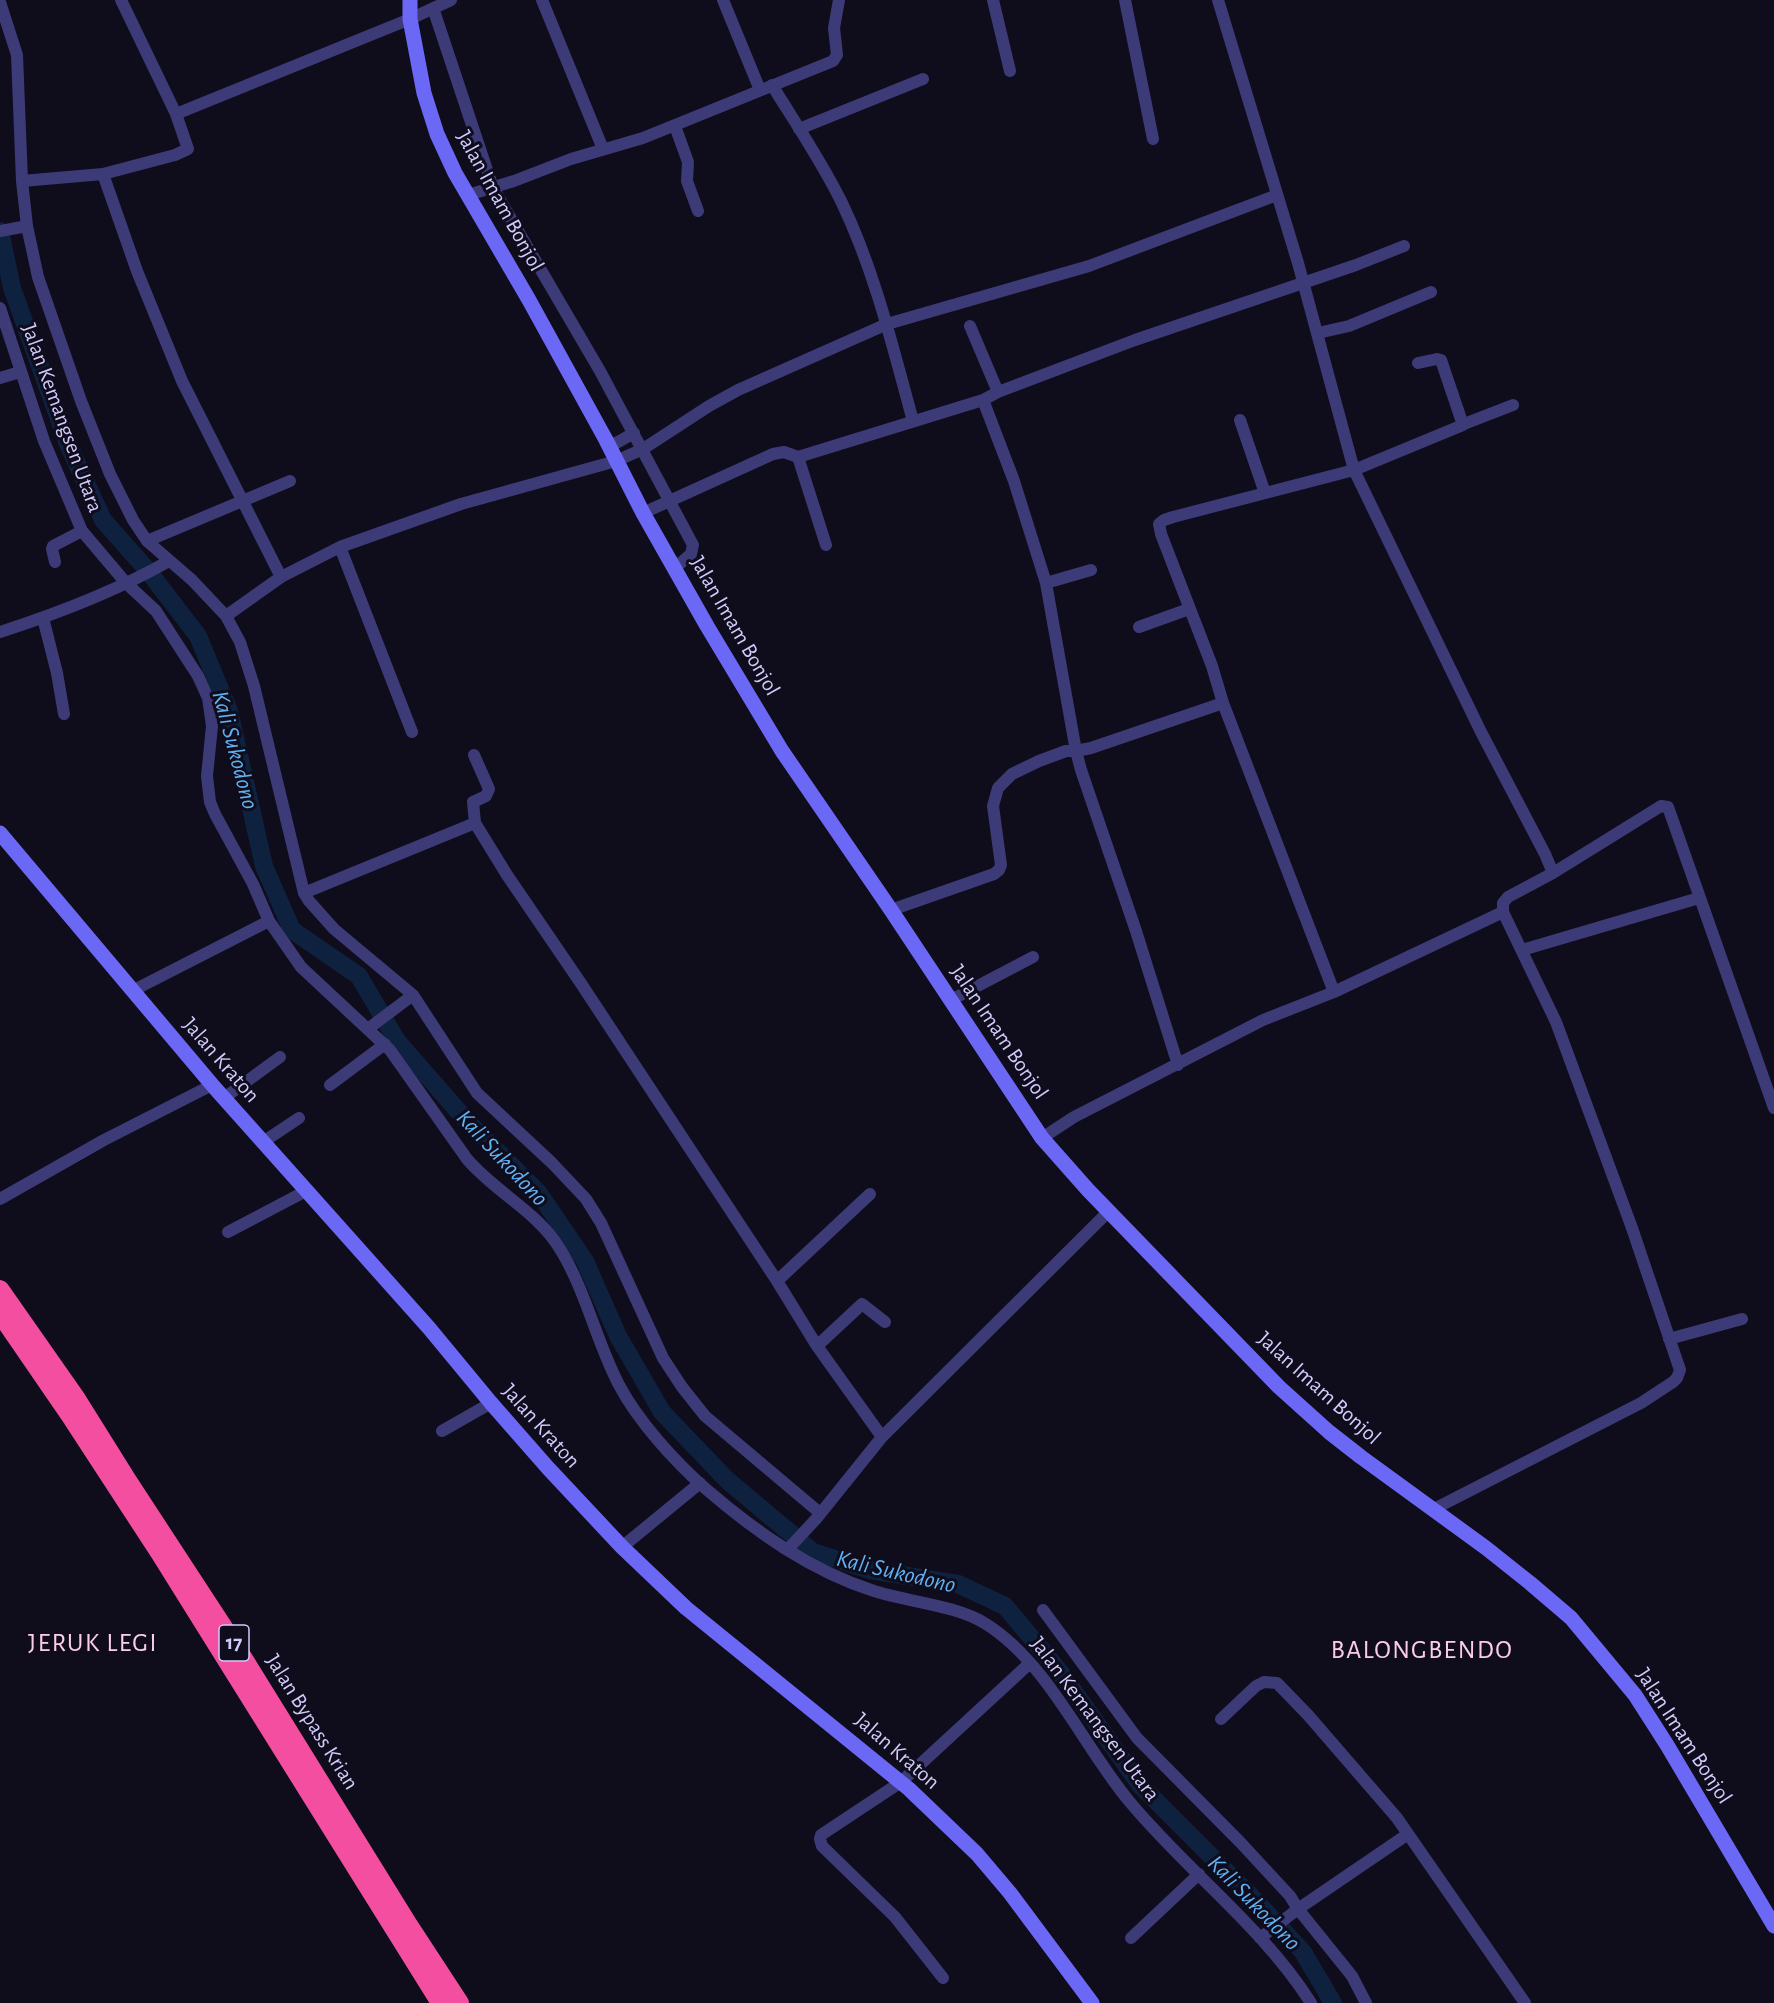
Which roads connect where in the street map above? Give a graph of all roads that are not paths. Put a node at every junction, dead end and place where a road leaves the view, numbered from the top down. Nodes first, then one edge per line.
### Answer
1 (121, 0) edge
2 (410, 0) edge
3 (451, 0) edge
4 (542, 0) edge
5 (723, 0) edge
6 (838, 0) edge
7 (993, 0) edge
8 (1125, 0) edge
9 (1218, 0) edge
10 (0, 2) edge
11 (433, 9) junction
12 (410, 19) junction
13 (1010, 71) dead end
14 (923, 78) dead end
15 (766, 88) junction
16 (176, 114) junction
17 (675, 126) junction
18 (799, 129) junction
19 (1153, 139) dead end
20 (603, 149) junction
21 (103, 174) junction
22 (22, 181) junction
23 (493, 188) junction
24 (468, 195) junction
25 (1277, 195) junction
26 (698, 211) dead end
27 (23, 226) junction
28 (0, 231) edge
29 (1404, 246) dead end
30 (1303, 282) junction
31 (1431, 292) dead end
32 (0, 308) edge
33 (887, 324) junction
34 (970, 326) dead end
35 (1318, 333) junction
36 (1418, 363) dead end
37 (20, 372) junction
38 (0, 378) edge
39 (998, 392) junction
40 (983, 400) junction
41 (1513, 405) dead end
42 (1240, 420) dead end
43 (913, 421) junction
44 (1464, 424) junction
45 (634, 433) junction
46 (609, 447) junction
47 (643, 449) junction
48 (798, 457) junction
49 (616, 461) junction
50 (1354, 470) junction
51 (290, 482) dead end
52 (1264, 494) junction
53 (242, 502) junction
54 (670, 502) junction
55 (643, 513) junction
56 (82, 531) junction
57 (147, 541) junction
58 (826, 544) dead end
59 (340, 547) junction
60 (55, 562) dead end
61 (165, 563) junction
62 (675, 568) junction
63 (1091, 570) dead end
64 (281, 577) junction
65 (131, 581) junction
66 (1046, 583) junction
67 (1189, 609) junction
68 (226, 616) junction
69 (43, 618) junction
70 (1138, 627) dead end
71 (0, 632) edge
72 (1223, 703) junction
73 (64, 714) dead end
74 (412, 732) dead end
75 (1076, 751) junction
76 (474, 755) dead end
77 (474, 823) junction
78 (0, 833) edge
79 (1553, 873) junction
80 (303, 893) junction
81 (1699, 898) junction
82 (891, 910) junction
83 (1503, 912) junction
84 (269, 921) junction
85 (1522, 950) junction
86 (1033, 957) dead end
87 (132, 991) junction
88 (1334, 992) junction
89 (409, 998) junction
90 (951, 1000) junction
91 (373, 1026) junction
92 (385, 1044) junction
93 (280, 1057) dead end
94 (1178, 1065) junction
95 (212, 1085) junction
96 (330, 1086) dead end
97 (224, 1098) junction
98 (1774, 1108) edge
99 (299, 1118) dead end
100 (1042, 1138) junction
101 (263, 1142) junction
102 (306, 1191) junction
103 (870, 1194) dead end
104 (0, 1199) edge
105 (1109, 1212) junction
106 (228, 1232) dead end
107 (777, 1281) junction
108 (0, 1289) edge
109 (0, 1314) edge
110 (1742, 1319) dead end
111 (885, 1322) dead end
112 (1670, 1340) junction
113 (817, 1346) junction
114 (490, 1403) junction
115 (442, 1431) dead end
116 (882, 1437) junction
117 (700, 1483) junction
118 (1432, 1510) junction
119 (818, 1516) junction
120 (791, 1545) junction
121 (622, 1547) junction
122 (1043, 1610) dead end
123 (1030, 1664) junction
124 (1221, 1719) dead end
125 (901, 1782) junction
126 (1408, 1834) junction
127 (1199, 1874) junction
128 (1294, 1912) junction
129 (1774, 1926) edge
130 (1262, 1935) junction
131 (1131, 1938) dead end
132 (943, 1978) dead end
133 (440, 2003) edge
134 (460, 2003) edge
135 (1092, 2003) edge
136 (1311, 2003) edge
137 (1366, 2003) edge
138 (1525, 2003) edge

1 - 16 street
2 - 12 main road, Jalan Imam Bonjol
3 - 11 street
4 - 20 street
5 - 15 street
6 - 15 street
7 - 13 street
8 - 19 street
9 - 25 street
10 - 22 street
11 - 12 street
11 - 23 street
12 - 16 street
12 - 24 main road, Jalan Imam Bonjol
14 - 18 street
15 - 17 street
15 - 18 street
16 - 21 street
17 - 20 street
17 - 26 street
18 - 33 street
20 - 23 street
21 - 22 street
21 - 53 street
22 - 27 street
23 - 24 street
23 - 45 street
24 - 46 main road, Jalan Imam Bonjol
25 - 30 street
25 - 33 street
27 - 28 street
27 - 57 street
29 - 30 street
30 - 35 street
30 - 39 street
31 - 35 street
32 - 37 street, Jalan Kemangsen Utara
33 - 43 street
33 - 47 street
34 - 39 street
35 - 50 street
36 - 44 street
37 - 38 street
37 - 56 street, Jalan Kemangsen Utara
39 - 40 street
40 - 43 street
40 - 66 street
41 - 44 street
42 - 52 street
43 - 48 street
44 - 50 street
45 - 46 street
45 - 47 street
46 - 49 main road, Jalan Imam Bonjol
47 - 49 street
47 - 54 street
48 - 54 street
48 - 58 street
49 - 55 main road, Jalan Imam Bonjol
49 - 59 street
50 - 52 street
50 - 79 street
51 - 53 street
52 - 67 street
53 - 57 street
53 - 64 street
54 - 55 street
54 - 62 street
55 - 62 main road, Jalan Imam Bonjol
56 - 60 street
56 - 65 street, Jalan Kemangsen Utara
57 - 61 street
59 - 64 street
59 - 74 street
61 - 65 street
61 - 68 street
62 - 82 main road, Jalan Imam Bonjol
63 - 66 street
64 - 68 street
65 - 69 street
65 - 84 street, Jalan Kemangsen Utara
66 - 75 street
67 - 70 street
67 - 72 street
68 - 80 street
69 - 71 street
69 - 73 street
72 - 75 street
72 - 88 street
75 - 82 street
75 - 94 street
76 - 77 street
77 - 80 street
77 - 107 street
78 - 87 main road, Jalan Kraton
79 - 81 street
79 - 83 street
80 - 89 street
81 - 85 street
81 - 98 street
82 - 90 main road, Jalan Imam Bonjol
83 - 85 street
83 - 88 street
84 - 87 street
84 - 91 street, Jalan Kemangsen Utara
85 - 112 street
86 - 90 street
87 - 95 main road, Jalan Kraton
88 - 94 street
89 - 91 street
89 - 119 street
90 - 100 main road, Jalan Imam Bonjol
91 - 92 street, Jalan Kemangsen Utara
92 - 96 street
92 - 117 street, Jalan Kemangsen Utara
93 - 97 street
94 - 100 street
95 - 97 main road, Jalan Kraton
95 - 104 street
97 - 101 main road, Jalan Kraton
99 - 101 street
100 - 105 main road, Jalan Imam Bonjol
101 - 102 main road, Jalan Kraton
102 - 106 street
102 - 114 main road, Jalan Kraton
103 - 107 street
105 - 116 street
105 - 118 main road, Jalan Imam Bonjol
107 - 113 street
108 - 134 highway, Jalan Bypass Krian / 17
109 - 133 highway, Jalan Bypass Krian / 17
110 - 112 street
111 - 113 street
112 - 118 street
113 - 116 street
114 - 115 street
114 - 121 main road, Jalan Kraton
116 - 119 street
117 - 120 street, Jalan Kemangsen Utara
117 - 121 street
118 - 129 main road, Jalan Imam Bonjol
119 - 120 street
120 - 123 street, Jalan Kemangsen Utara
121 - 125 main road, Jalan Kraton
122 - 128 street
123 - 125 street
123 - 127 street, Jalan Kemangsen Utara
124 - 126 street
125 - 132 street
125 - 135 main road, Jalan Kraton
126 - 128 street
126 - 138 street
127 - 130 street, Jalan Kemangsen Utara
127 - 131 street
128 - 130 street
128 - 137 street
130 - 136 street, Jalan Kemangsen Utara

